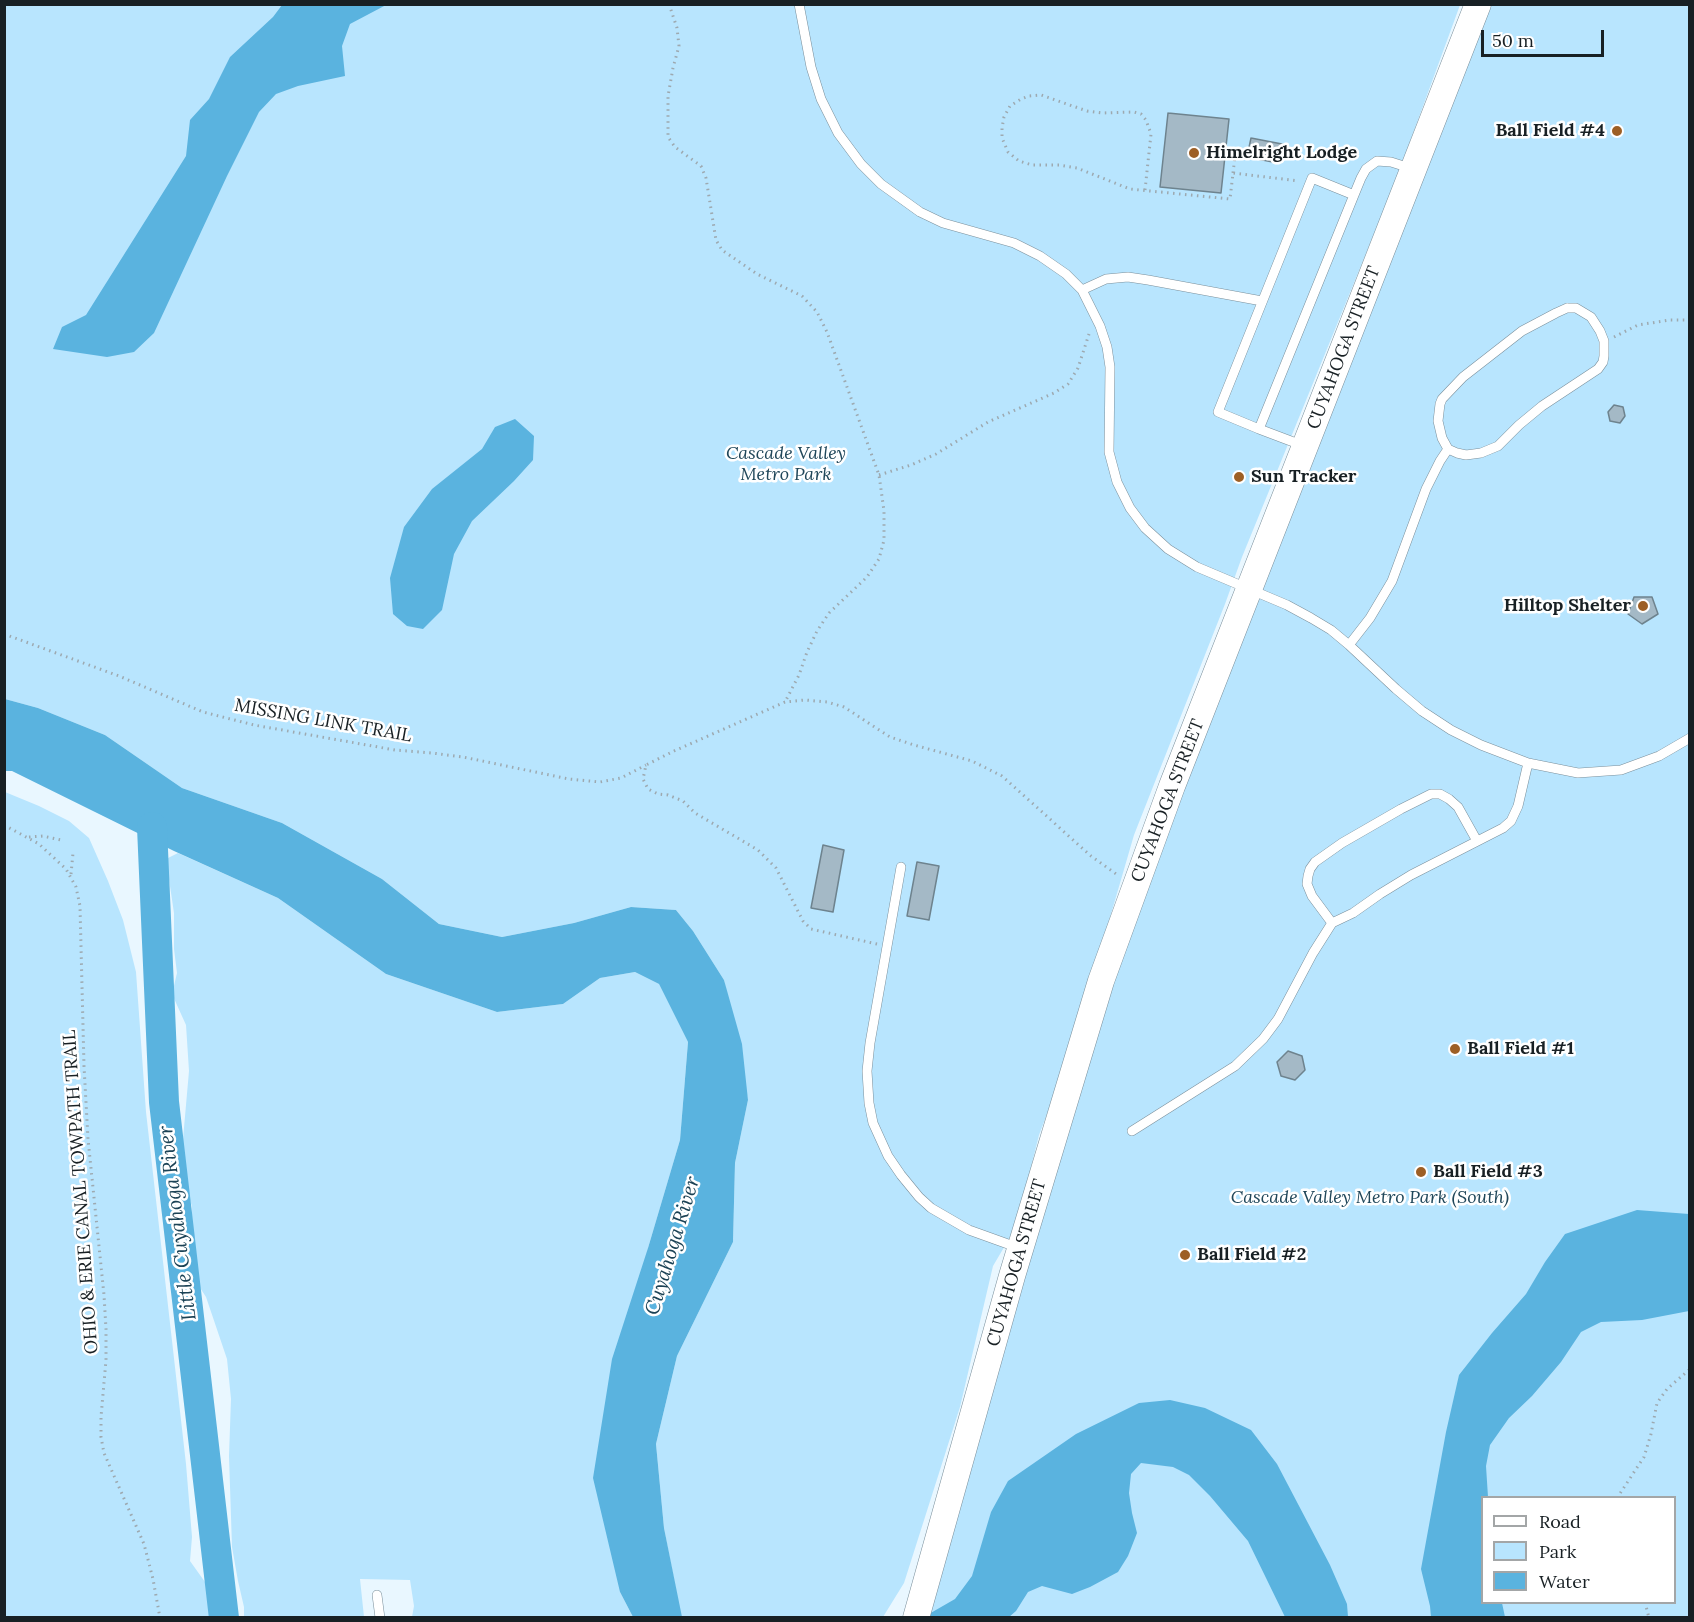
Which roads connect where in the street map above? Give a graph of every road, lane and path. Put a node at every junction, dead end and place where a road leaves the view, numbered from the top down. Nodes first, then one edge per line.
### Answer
1 (669, 4) edge
2 (799, 4) edge
3 (1478, 4) edge
4 (1235, 156) dead end
5 (1414, 169) junction
6 (1233, 173) junction
7 (1310, 182) junction
8 (1145, 190) junction
9 (1354, 195) junction
10 (1082, 290) junction
11 (1262, 301) junction
12 (1689, 320) edge
13 (1098, 321) junction
14 (1612, 338) dead end
15 (1259, 429) junction
16 (1305, 447) junction
17 (1448, 449) junction
18 (877, 472) junction
19 (1250, 589) junction
20 (4, 634) edge
21 (1349, 645) junction
22 (785, 702) junction
23 (1689, 738) edge
24 (1528, 763) junction
25 (646, 765) junction
26 (4, 825) edge
27 (27, 837) junction
28 (61, 840) dead end
29 (1477, 841) junction
30 (73, 854) dead end
31 (901, 867) dead end
32 (71, 876) junction
33 (1135, 887) junction
34 (1332, 923) junction
35 (886, 946) junction
36 (1132, 1131) dead end
37 (1021, 1249) junction
38 (1689, 1370) edge
39 (1618, 1496) edge
40 (377, 1595) dead end
41 (160, 1617) edge
42 (380, 1617) edge
43 (916, 1617) edge

1 - 18 path
2 - 10 lane
3 - 5 street, CUYAHOGA STREET
4 - 6 path
5 - 9 lane
5 - 16 street, CUYAHOGA STREET
6 - 7 path
6 - 8 path
7 - 9 lane
7 - 11 lane
8 - 8 path
9 - 15 lane
10 - 11 lane
10 - 13 lane
11 - 15 lane
12 - 14 path
13 - 18 path
13 - 19 lane
15 - 16 lane
16 - 19 street, CUYAHOGA STREET
17 - 17 lane
17 - 21 lane
18 - 22 path
19 - 21 lane
19 - 33 street, CUYAHOGA STREET
20 - 25 path, MISSING LINK TRAIL
21 - 24 lane
22 - 25 path, MISSING LINK TRAIL
22 - 33 path
23 - 24 lane
24 - 29 lane
25 - 35 path
26 - 27 path, OHIO & ERIE CANAL TOWPATH TRAIL
27 - 28 path
27 - 32 path, OHIO & ERIE CANAL TOWPATH TRAIL
29 - 34 lane
29 - 34 lane
30 - 32 path
31 - 35 lane
32 - 41 path, OHIO & ERIE CANAL TOWPATH TRAIL
33 - 37 street, CUYAHOGA STREET
34 - 36 lane
35 - 37 lane
37 - 43 street, CUYAHOGA STREET
38 - 39 path
40 - 42 lane

